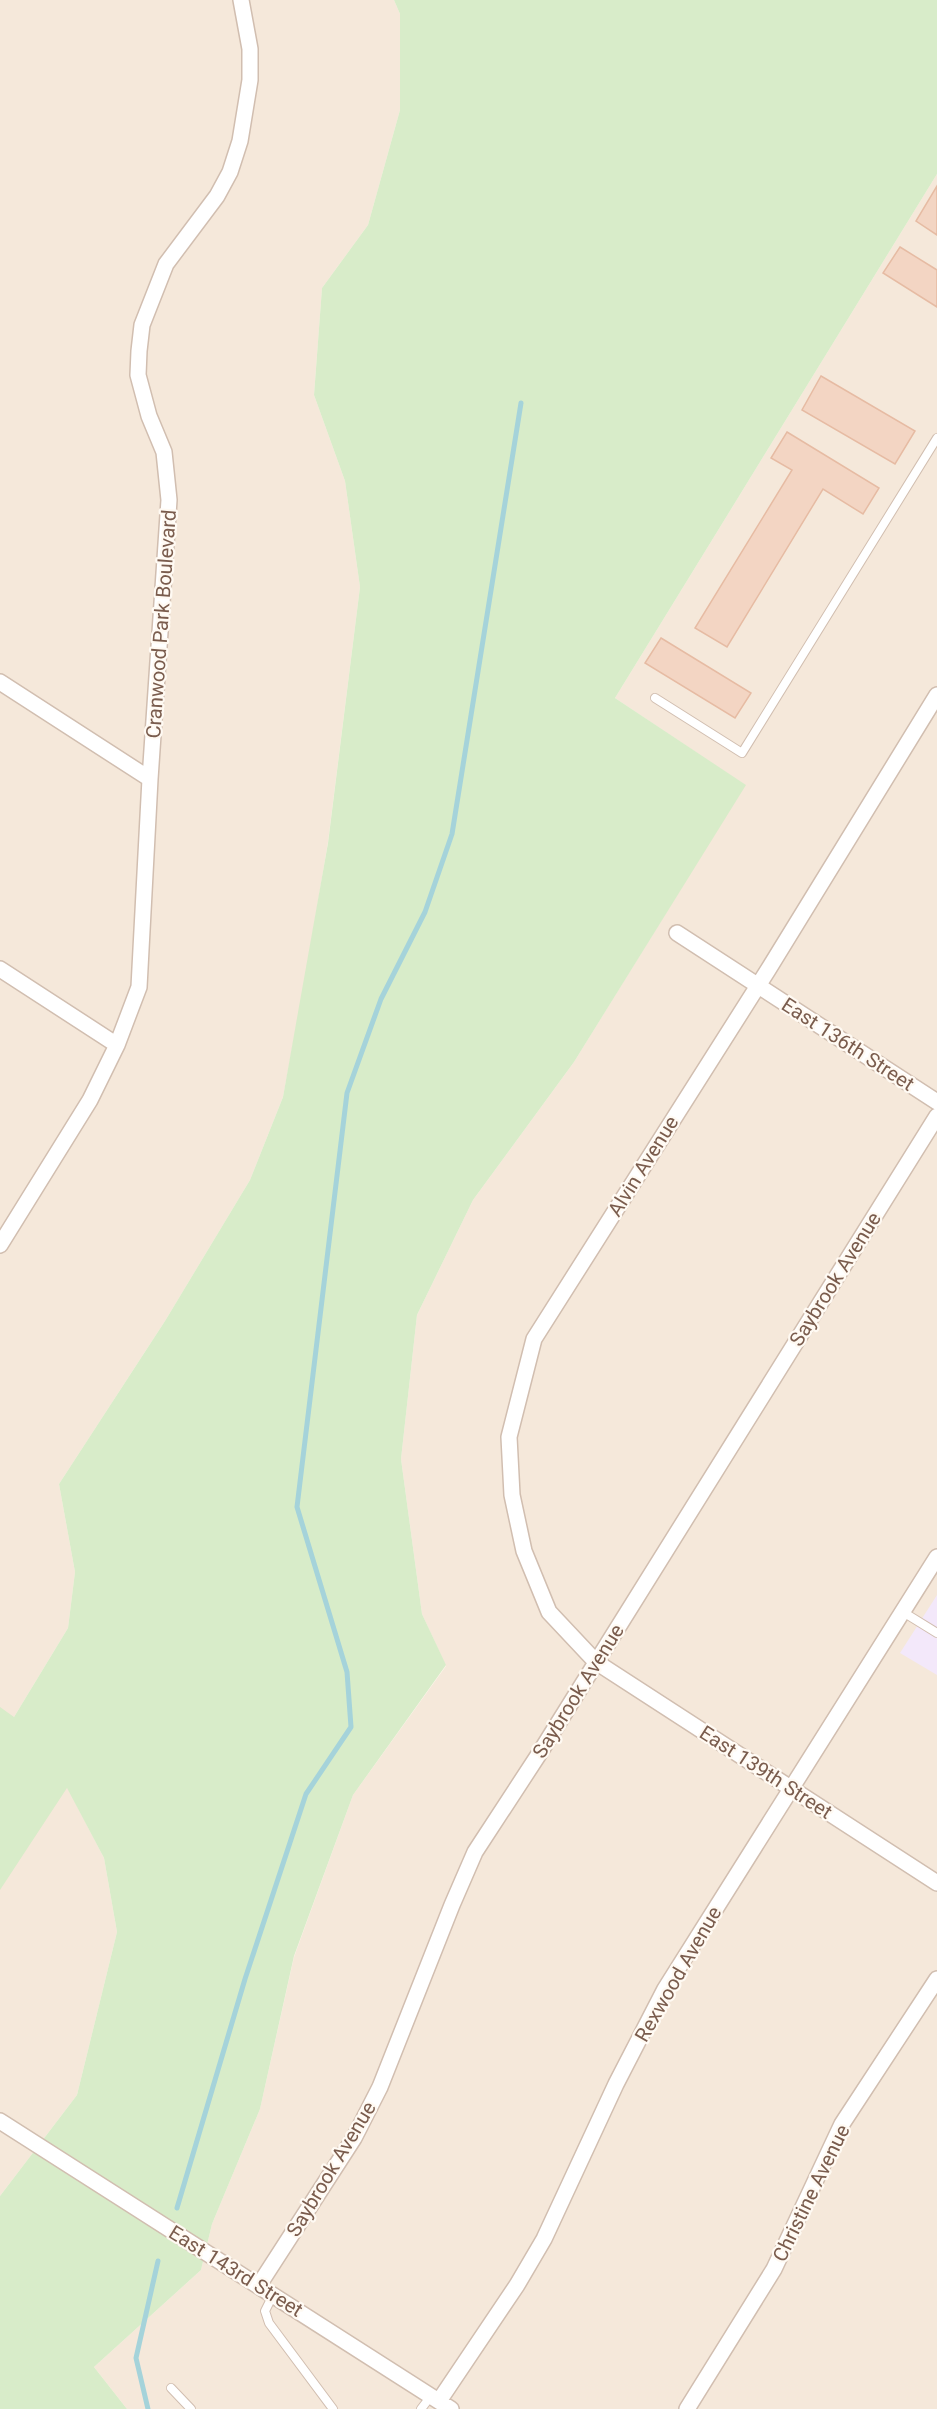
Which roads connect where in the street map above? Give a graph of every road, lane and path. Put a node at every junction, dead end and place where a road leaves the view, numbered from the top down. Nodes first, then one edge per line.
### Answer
1 (241, 0) edge
2 (937, 438) edge
3 (0, 682) edge
4 (937, 695) edge
5 (655, 698) dead end
6 (150, 779) junction
7 (676, 933) dead end
8 (0, 969) edge
9 (758, 985) junction
10 (117, 1045) junction
11 (937, 1102) edge
12 (937, 1116) edge
13 (0, 1245) edge
14 (937, 1557) edge
15 (903, 1612) junction
16 (937, 1633) edge
17 (596, 1662) junction
18 (792, 1789) junction
19 (937, 1883) edge
20 (937, 1979) edge
21 (0, 2121) edge
22 (259, 2285) junction
23 (273, 2295) junction
24 (171, 2388) dead end
25 (440, 2402) edge
26 (191, 2409) edge
27 (333, 2409) edge
28 (421, 2409) edge
29 (687, 2409) edge

1 - 6 street, Cranwood Park Boulevard
2 - 5 lane
3 - 6 street
4 - 9 street, Alvin Avenue
6 - 10 street, Cranwood Park Boulevard
7 - 9 street, East 136th Street
8 - 10 street
9 - 11 street, East 136th Street
9 - 17 street, Alvin Avenue
10 - 13 street, Cranwood Park Boulevard
12 - 17 street, Saybrook Avenue
14 - 15 street, Rexwood Avenue
15 - 16 lane
15 - 18 street, Rexwood Avenue
17 - 18 street, East 139th Street
17 - 22 street, Saybrook Avenue
18 - 19 street, East 139th Street
18 - 25 street, Rexwood Avenue
20 - 29 street, Christine Avenue
21 - 22 street, East 143rd Street
22 - 23 street, East 143rd Street
23 - 25 street, East 143rd Street
23 - 27 lane
24 - 26 lane
25 - 28 lane

